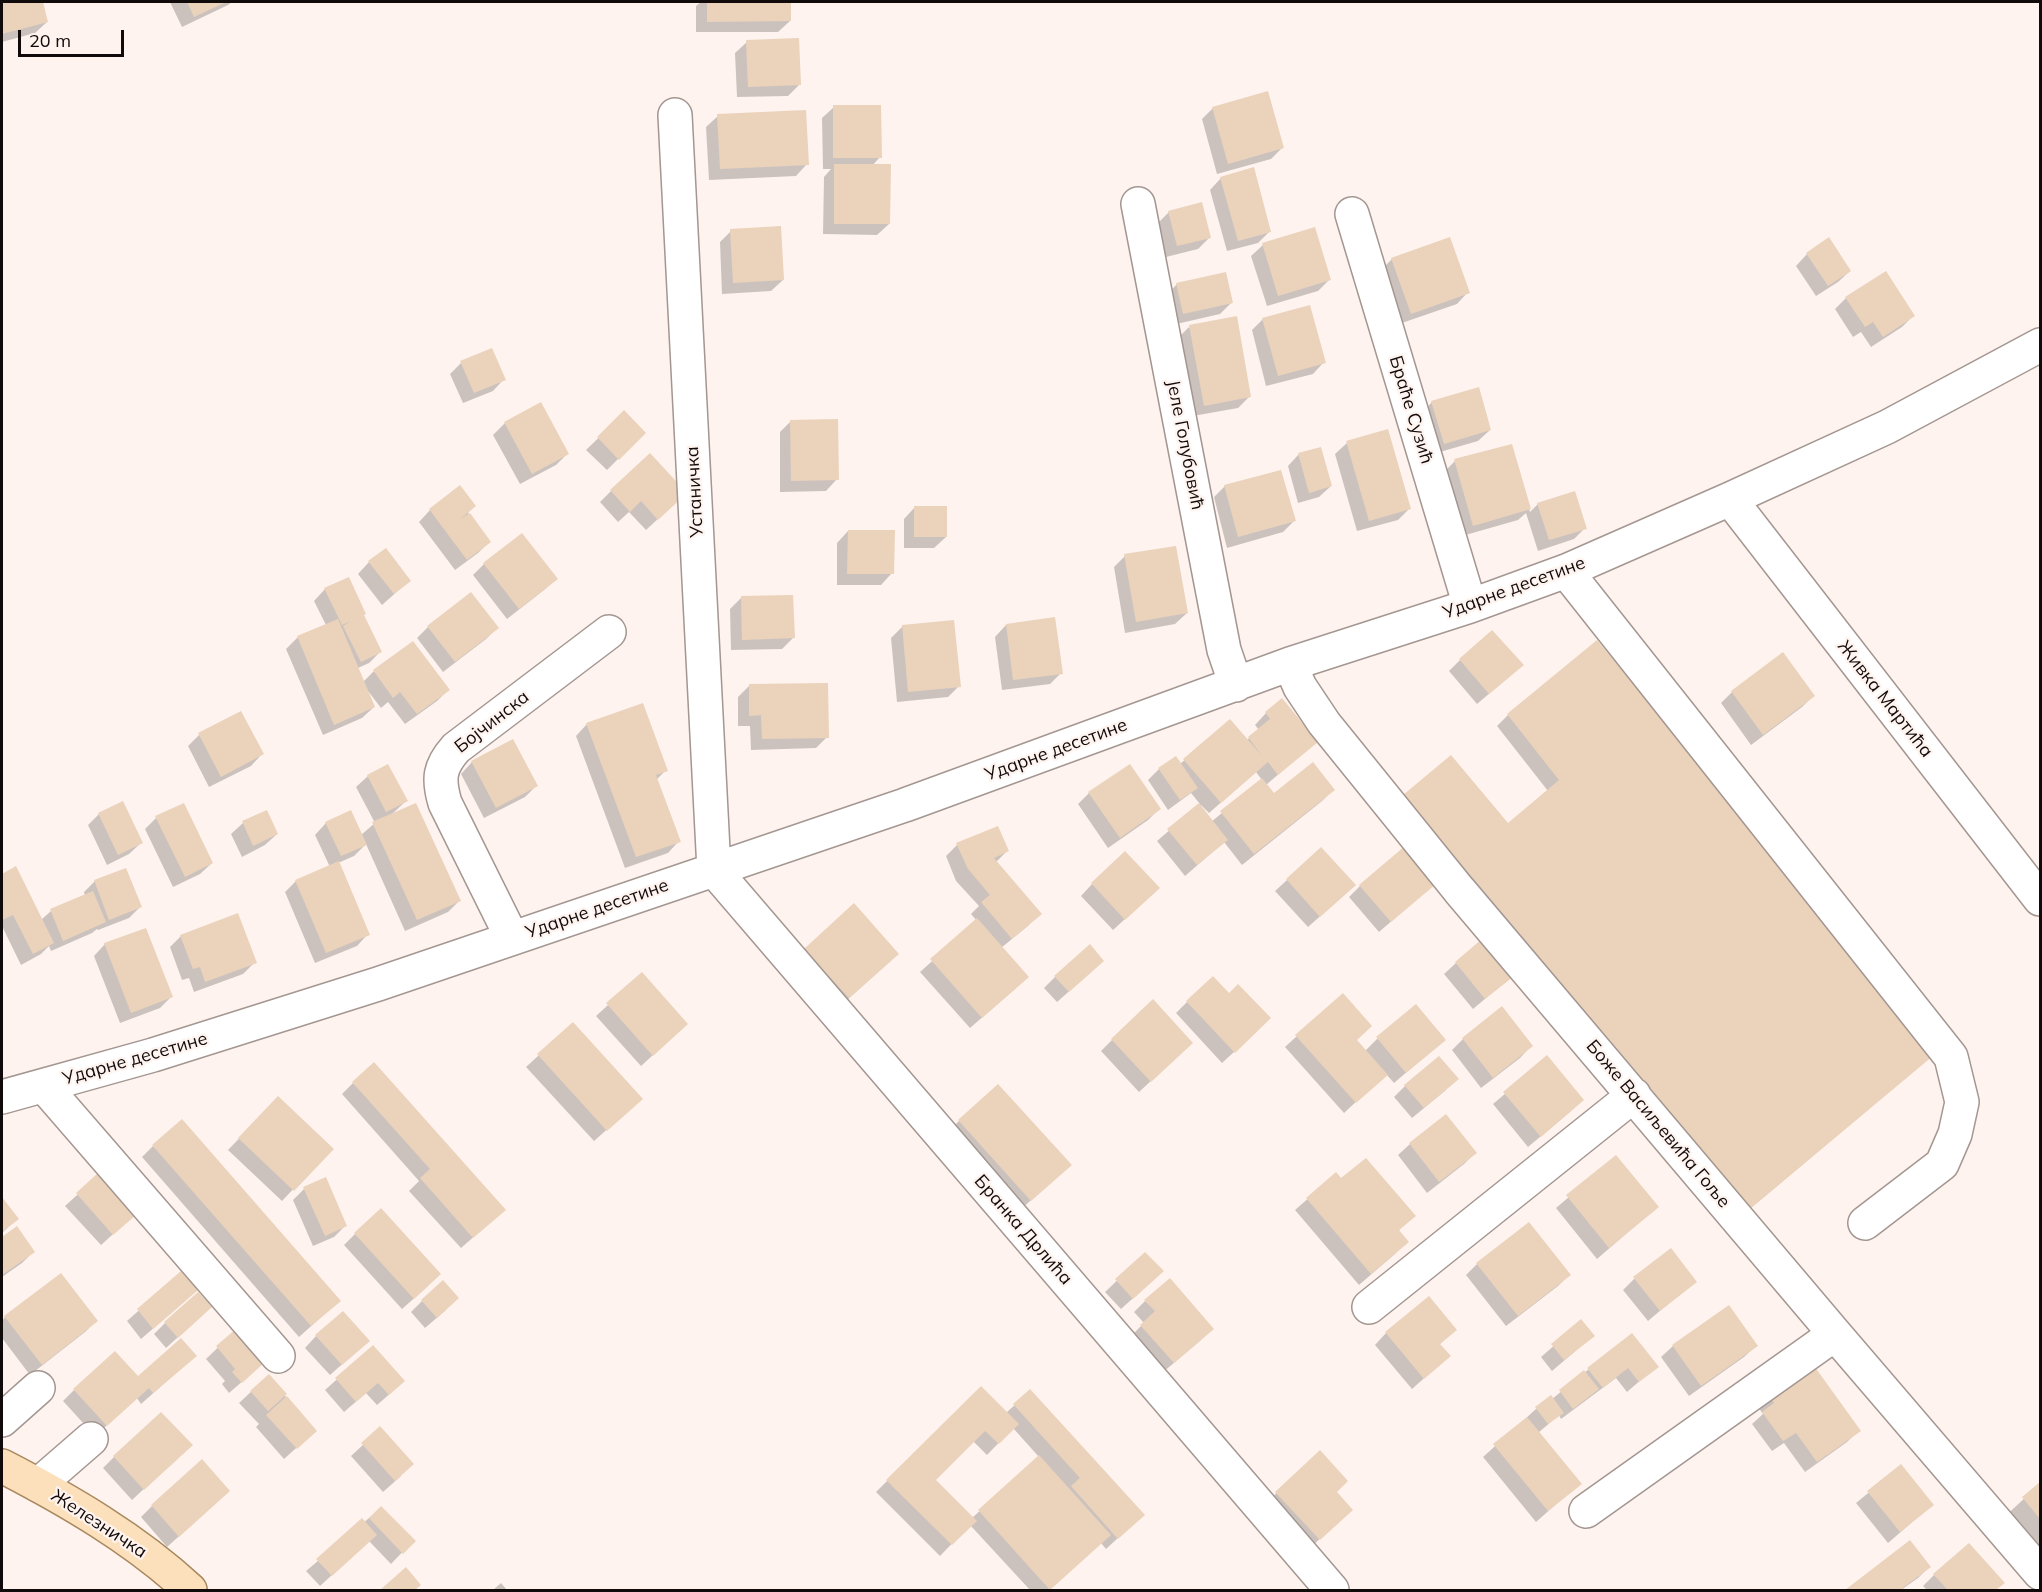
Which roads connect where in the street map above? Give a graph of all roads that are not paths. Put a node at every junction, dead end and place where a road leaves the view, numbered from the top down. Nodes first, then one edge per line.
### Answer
1 (675, 115) dead end
2 (1138, 204) dead end
3 (1352, 214) dead end
4 (2040, 345) edge
5 (1730, 499) junction
6 (1566, 571) junction
7 (1470, 606) junction
8 (609, 632) dead end
9 (1290, 664) junction
10 (1236, 686) junction
11 (714, 870) junction
12 (2040, 899) edge
13 (512, 938) junction
14 (44, 1086) junction
15 (1634, 1095) junction
16 (2, 1097) edge
17 (1865, 1223) dead end
18 (1368, 1307) dead end
19 (1834, 1334) junction
20 (278, 1356) dead end
21 (38, 1388) dead end
22 (2, 1420) edge
23 (91, 1439) dead end
24 (2, 1466) edge
25 (38, 1485) junction
26 (1586, 1511) dead end
27 (2040, 1573) edge
28 (190, 1590) edge
29 (1332, 1590) edge

1 - 11 street, Устаничка
2 - 10 street, Јеле Голубовић
3 - 7 street, Браће Сузић
4 - 5 street, Ударне десетине
5 - 6 street, Ударне десетине
5 - 12 street, Живка Мартића
6 - 7 street, Ударне десетине
6 - 17 street
7 - 9 street, Ударне десетине
8 - 13 street, Бојчинска
9 - 10 street, Ударне десетине
9 - 15 street, Боже Васиљевића Гоље
10 - 11 street, Ударне десетине
11 - 13 street, Ударне десетине
11 - 29 street, Бранка Дрлића
13 - 14 street, Ударне десетине
14 - 16 street, Ударне десетине
14 - 20 street, Ударне десетине
15 - 18 street
15 - 19 street, Боже Васиљевића Гоље
19 - 26 street
19 - 27 street, Боже Васиљевића Гоље
21 - 22 street
23 - 25 street
24 - 25 main road, Железничка
25 - 28 main road, Железничка

